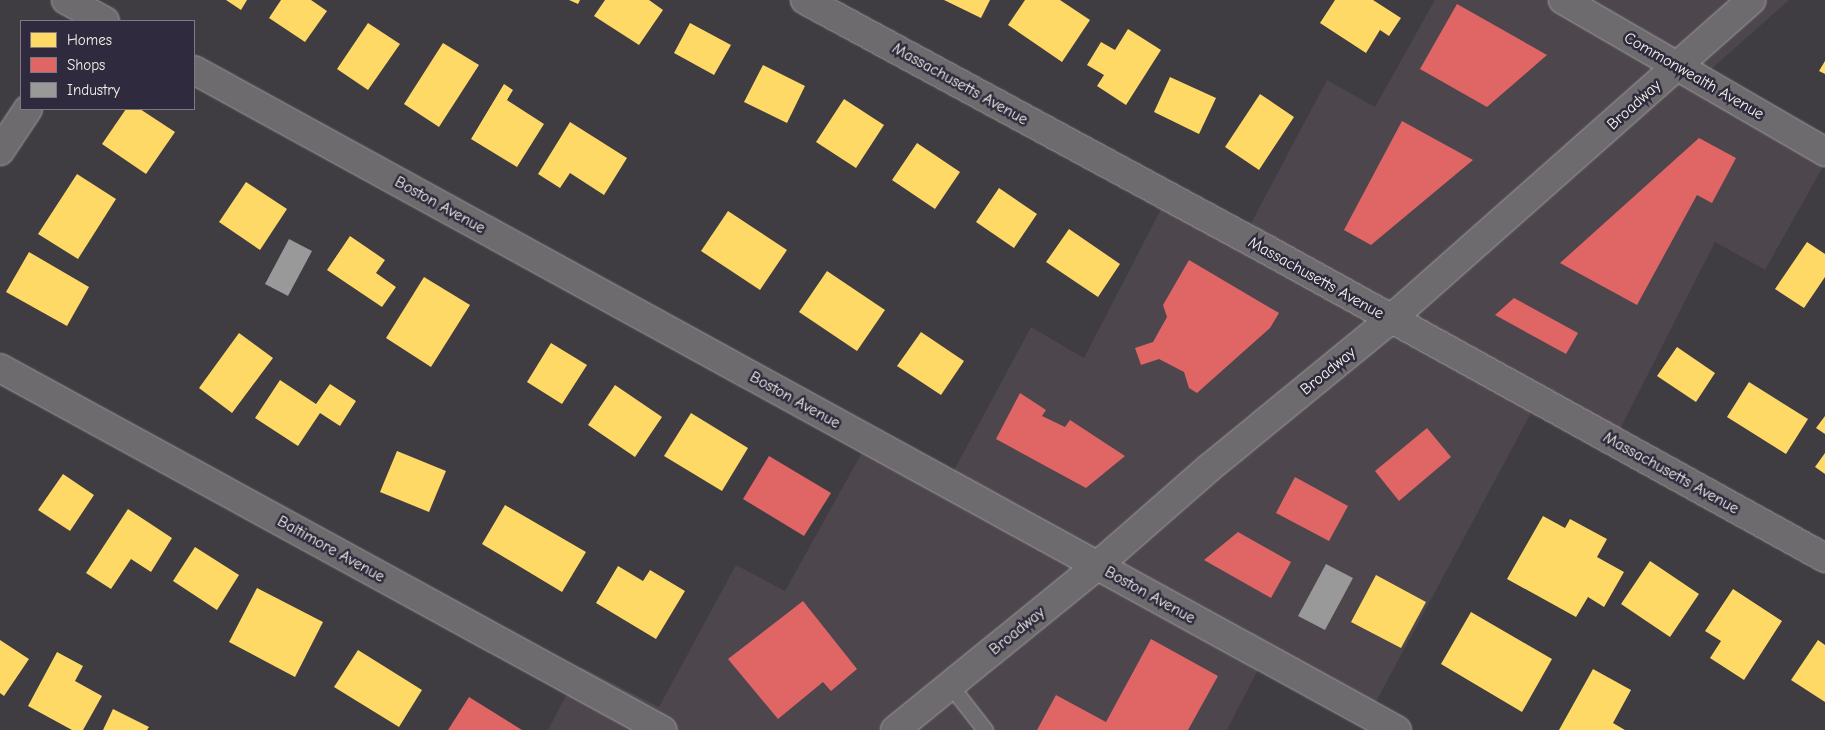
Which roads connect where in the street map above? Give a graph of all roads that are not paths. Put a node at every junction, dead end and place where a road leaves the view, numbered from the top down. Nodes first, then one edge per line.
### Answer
1 (66, 0) edge
2 (805, 0) edge
3 (1563, 0) edge
4 (1751, 0) edge
5 (96, 14) edge
6 (1678, 66) junction
7 (195, 71) edge
8 (27, 110) edge
9 (0, 151) edge
10 (1825, 152) edge
11 (1391, 319) junction
12 (0, 368) edge
13 (1825, 558) edge
14 (1097, 566) junction
15 (950, 685) junction
16 (645, 726) edge
17 (895, 730) edge
18 (985, 730) edge
19 (1397, 730) edge

1 - 5 street
2 - 11 street, Massachusetts Avenue
3 - 6 street, Commonwealth Avenue
4 - 6 street, Broadway
6 - 10 street, Commonwealth Avenue
6 - 11 street, Broadway
7 - 14 street, Boston Avenue
8 - 9 street
11 - 13 street, Massachusetts Avenue
11 - 14 street, Broadway
12 - 16 street, Baltimore Avenue
14 - 15 street, Broadway
14 - 19 street, Boston Avenue
15 - 17 street, Broadway
15 - 18 lane

